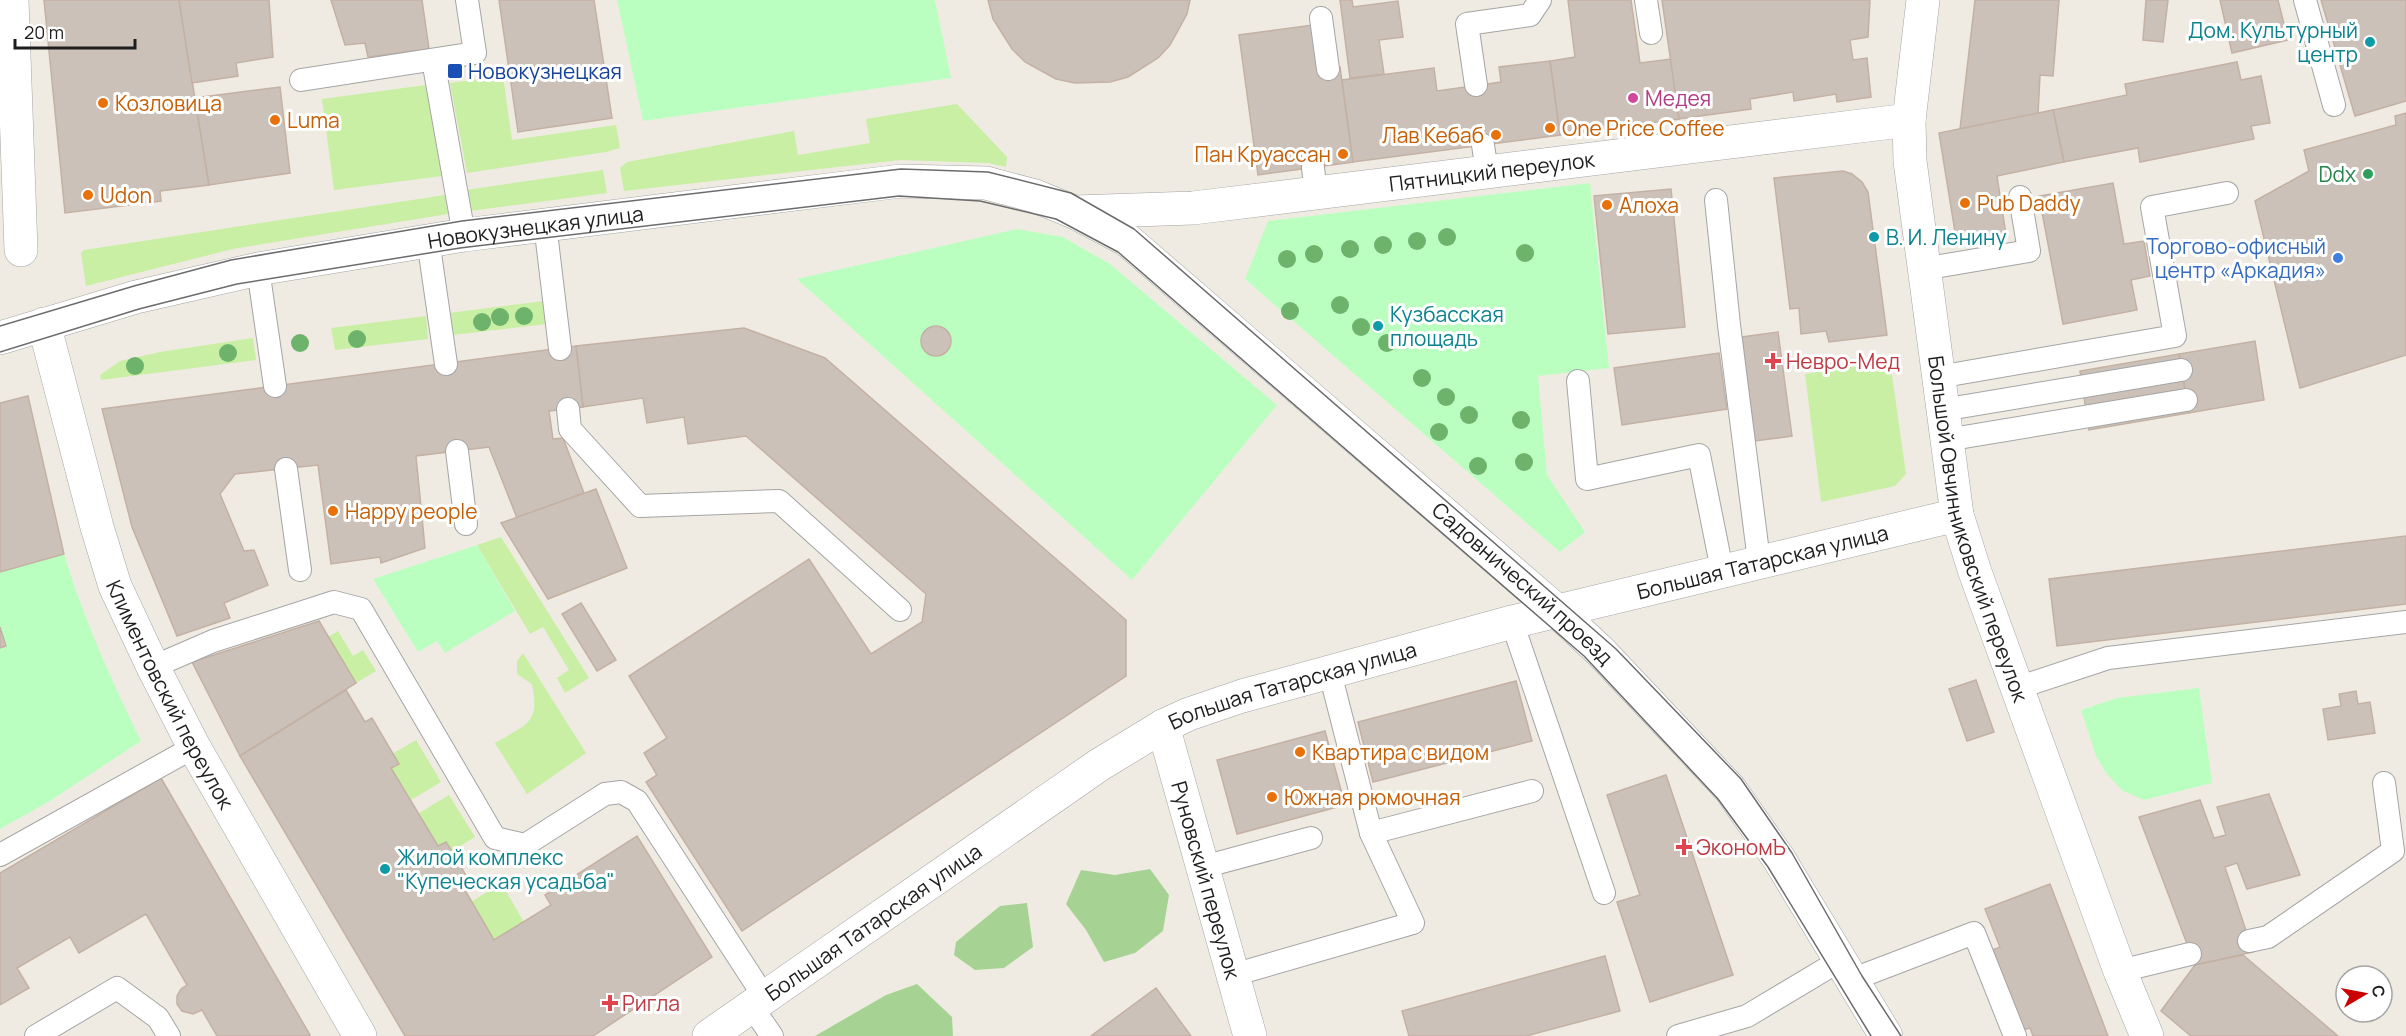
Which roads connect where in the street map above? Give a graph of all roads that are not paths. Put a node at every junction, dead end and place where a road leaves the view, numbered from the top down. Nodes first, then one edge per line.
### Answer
1 (12, 0) edge
2 (467, 0) edge
3 (1540, 0) edge
4 (1646, 0) edge
5 (1923, 0) edge
6 (2305, 0) edge
7 (1321, 18) dead end
8 (1651, 33) dead end
9 (433, 60) junction
10 (1328, 69) dead end
11 (301, 80) dead end
12 (1476, 85) dead end
13 (2334, 105) dead end
14 (1909, 120) junction
15 (2226, 193) dead end
16 (2020, 197) dead end
17 (1716, 200) dead end
18 (1074, 212) junction
19 (545, 224) junction
20 (464, 235) junction
21 (429, 240) junction
22 (21, 250) dead end
23 (258, 269) junction
24 (1923, 269) junction
25 (44, 324) junction
26 (0, 338) edge
27 (560, 349) dead end
28 (446, 364) dead end
29 (2181, 370) dead end
30 (1938, 377) junction
31 (1578, 381) dead end
32 (275, 387) dead end
33 (2186, 400) dead end
34 (568, 409) dead end
35 (1944, 425) junction
36 (457, 451) dead end
37 (286, 469) dead end
38 (1957, 515) junction
39 (466, 524) dead end
40 (1760, 561) junction
41 (300, 570) dead end
42 (1722, 570) junction
43 (900, 610) dead end
44 (1557, 611) junction
45 (1512, 622) junction
46 (2406, 622) edge
47 (153, 667) junction
48 (1330, 673) junction
49 (2017, 688) junction
50 (1163, 726) junction
51 (194, 747) junction
52 (2384, 783) dead end
53 (1532, 791) dead end
54 (1371, 833) junction
55 (1311, 838) dead end
56 (0, 855) edge
57 (1203, 867) junction
58 (1604, 892) dead end
59 (2249, 941) dead end
60 (2190, 954) dead end
61 (1845, 970) junction
62 (2120, 971) junction
63 (1233, 975) junction
64 (759, 1003) junction
65 (36, 1036) edge
66 (170, 1036) edge
67 (360, 1036) edge
68 (709, 1036) edge
69 (772, 1036) edge
70 (1250, 1036) edge
71 (1678, 1036) edge
72 (1886, 1036) edge
73 (2015, 1036) edge
74 (2147, 1036) edge

1 - 22 street
2 - 9 lane
3 - 12 lane
4 - 8 lane
5 - 14 street, Большой Овчинниковский переулок
6 - 13 lane
7 - 10 lane
9 - 11 lane
9 - 20 lane
14 - 18 street, Пятницкий переулок
14 - 24 street, Большой Овчинниковский переулок
15 - 30 lane
16 - 24 lane
17 - 40 lane
18 - 19 street, Новокузнецкая улица
18 - 44 street, Садовнический проезд
19 - 20 street, Новокузнецкая улица
19 - 27 lane
20 - 21 street, Новокузнецкая улица
21 - 23 street, Новокузнецкая улица
21 - 28 lane
23 - 25 street, Новокузнецкая улица
23 - 32 lane
24 - 30 street, Большой Овчинниковский переулок
25 - 26 street, Новокузнецкая улица
25 - 47 street, Климентовский переулок
29 - 35 lane
30 - 35 street, Большой Овчинниковский переулок
31 - 42 lane
33 - 35 lane
34 - 43 lane
35 - 38 street, Большой Овчинниковский переулок
36 - 39 lane
37 - 41 lane
38 - 40 street, Большая Татарская улица
38 - 49 street, Большой Овчинниковский переулок
40 - 42 street, Большая Татарская улица
42 - 44 street, Большая Татарская улица
44 - 45 street, Большая Татарская улица
44 - 61 street, Садовнический проезд
45 - 48 street, Большая Татарская улица
45 - 58 lane
46 - 49 lane
47 - 51 street, Климентовский переулок
47 - 64 lane
48 - 50 street, Большая Татарская улица
48 - 54 lane
49 - 62 street, Большой Овчинниковский переулок
50 - 57 street, Руновский переулок
50 - 64 street, Большая Татарская улица
51 - 56 lane
51 - 67 street, Климентовский переулок
52 - 59 lane
53 - 54 lane
54 - 63 lane
55 - 57 lane
57 - 63 street, Руновский переулок
60 - 62 lane
61 - 71 lane
61 - 72 street, Садовнический проезд
61 - 73 lane
62 - 74 street, Большой Овчинниковский переулок
63 - 70 street, Руновский переулок
64 - 68 street, Большая Татарская улица
64 - 69 lane
65 - 66 lane

